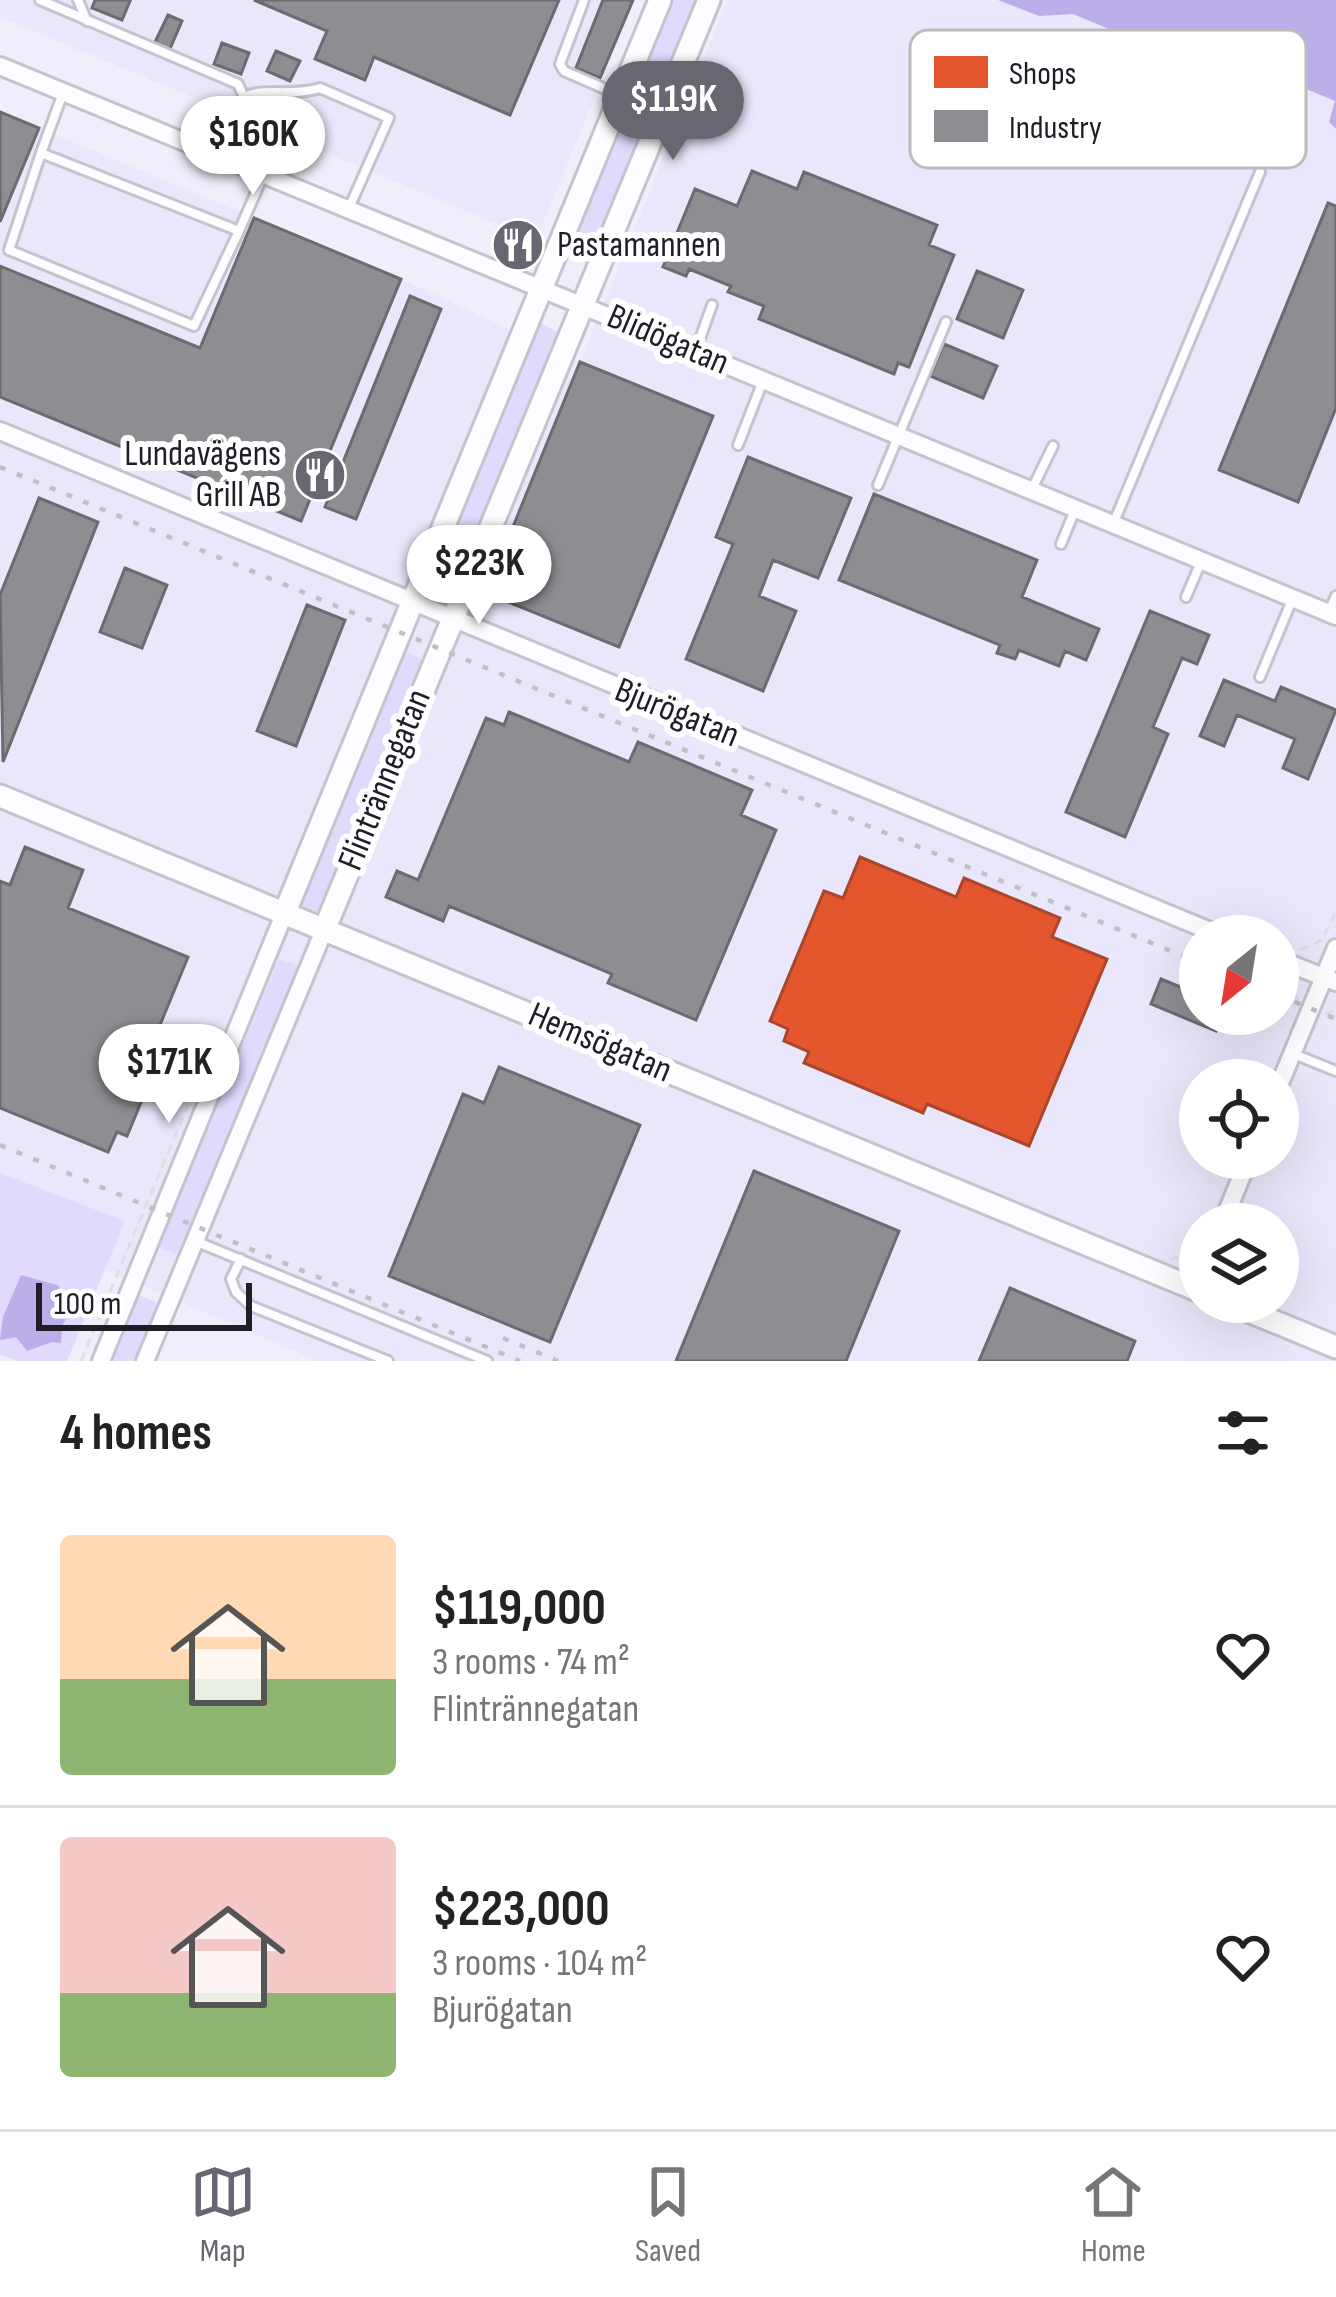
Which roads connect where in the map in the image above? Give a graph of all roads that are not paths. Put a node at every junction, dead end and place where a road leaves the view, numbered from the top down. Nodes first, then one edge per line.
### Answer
1 (40, 0) edge
2 (77, 0) edge
3 (584, 0) edge
4 (660, 0) edge
5 (709, 0) edge
6 (88, 22) junction
7 (0, 66) edge
8 (63, 93) junction
9 (244, 97) junction
10 (619, 100) junction
11 (659, 122) junction
12 (40, 153) junction
13 (221, 157) junction
14 (1260, 172) dead end
15 (264, 174) junction
16 (349, 209) junction
17 (239, 231) junction
18 (543, 287) junction
19 (583, 304) junction
20 (712, 304) dead end
21 (946, 322) dead end
22 (695, 352) junction
23 (764, 380) junction
24 (0, 431) edge
25 (898, 436) junction
26 (738, 445) dead end
27 (1053, 446) dead end
28 (878, 484) dead end
29 (1031, 490) junction
30 (1075, 509) junction
31 (1114, 524) junction
32 (1061, 544) dead end
33 (1201, 561) junction
34 (1186, 597) dead end
35 (1292, 598) junction
36 (411, 603) junction
37 (1334, 608) edge
38 (451, 620) junction
39 (1261, 677) dead end
40 (0, 796) edge
41 (285, 912) junction
42 (1179, 918) edge
43 (325, 928) junction
44 (1336, 948) edge
45 (1299, 971) edge
46 (1330, 980) edge
47 (1292, 1053) junction
48 (1290, 1059) edge
49 (1336, 1071) edge
50 (195, 1240) junction
51 (241, 1259) junction
52 (1179, 1278) edge
53 (1278, 1323) edge
54 (1336, 1347) edge
55 (101, 1361) edge
56 (145, 1361) edge
57 (388, 1361) edge
58 (488, 1361) edge

1 - 6 lane
2 - 6 lane
3 - 10 lane
4 - 10 street, Flintrännegatan
5 - 11 street, Flintrännegatan
6 - 9 lane
7 - 8 street, Blidögatan
8 - 12 lane
8 - 13 street, Blidögatan
9 - 13 lane
9 - 16 lane
10 - 11 street
10 - 18 street, Flintrännegatan
11 - 19 street, Flintrännegatan
12 - 17 lane
12 - 17 lane
13 - 15 street, Blidögatan
14 - 31 lane
15 - 16 street, Blidögatan
15 - 17 lane
16 - 18 street, Blidögatan
18 - 19 street, Blidögatan
18 - 36 street, Flintrännegatan
19 - 22 street, Blidögatan
19 - 38 street, Flintrännegatan
20 - 22 lane
21 - 25 lane
22 - 23 street, Blidögatan
23 - 25 street, Blidögatan
23 - 26 lane
24 - 36 street, Bjurögatan
25 - 28 lane
25 - 29 street, Blidögatan
27 - 29 lane
29 - 30 street, Blidögatan
30 - 31 street, Blidögatan
30 - 32 lane
31 - 33 street, Blidögatan
33 - 34 lane
33 - 35 street, Blidögatan
35 - 37 street, Blidögatan
35 - 39 lane
36 - 38 street, Bjurögatan
36 - 41 street, Flintrännegatan
38 - 42 street, Bjurögatan
38 - 43 street, Flintrännegatan
40 - 41 street, Hemsögatan
41 - 43 street, Hemsögatan
41 - 55 street, Flintrännegatan
43 - 50 street, Flintrännegatan
43 - 52 street, Hemsögatan
44 - 46 street
45 - 46 street
46 - 47 street
47 - 48 street
47 - 49 lane
50 - 51 lane
50 - 56 street, Flintrännegatan
51 - 57 lane
51 - 58 lane
53 - 54 street

